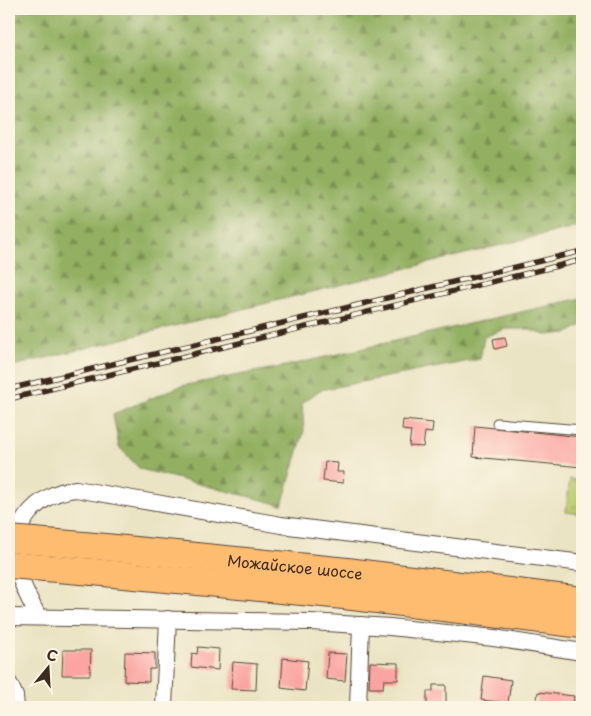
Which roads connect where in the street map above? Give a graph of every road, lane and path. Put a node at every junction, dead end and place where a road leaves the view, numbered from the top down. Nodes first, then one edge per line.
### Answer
1 (497, 423) dead end
2 (582, 430) edge
3 (11, 554) edge
4 (94, 559) junction
5 (582, 563) edge
6 (9, 575) edge
7 (582, 600) edge
8 (38, 616) junction
9 (9, 617) edge
10 (168, 619) junction
11 (361, 625) junction
12 (582, 625) edge
13 (582, 652) edge
14 (9, 683) edge
15 (16, 707) edge
16 (164, 707) edge
17 (358, 707) edge

1 - 2 lane
3 - 4 main road, Можайское шоссе, bridge
3 - 5 street
3 - 6 street
3 - 8 street
4 - 7 main road, Можайское шоссе
4 - 12 main road, Можайское шоссе
8 - 9 street
8 - 10 street
10 - 11 street
10 - 16 street
11 - 13 street
11 - 17 street
14 - 15 street

